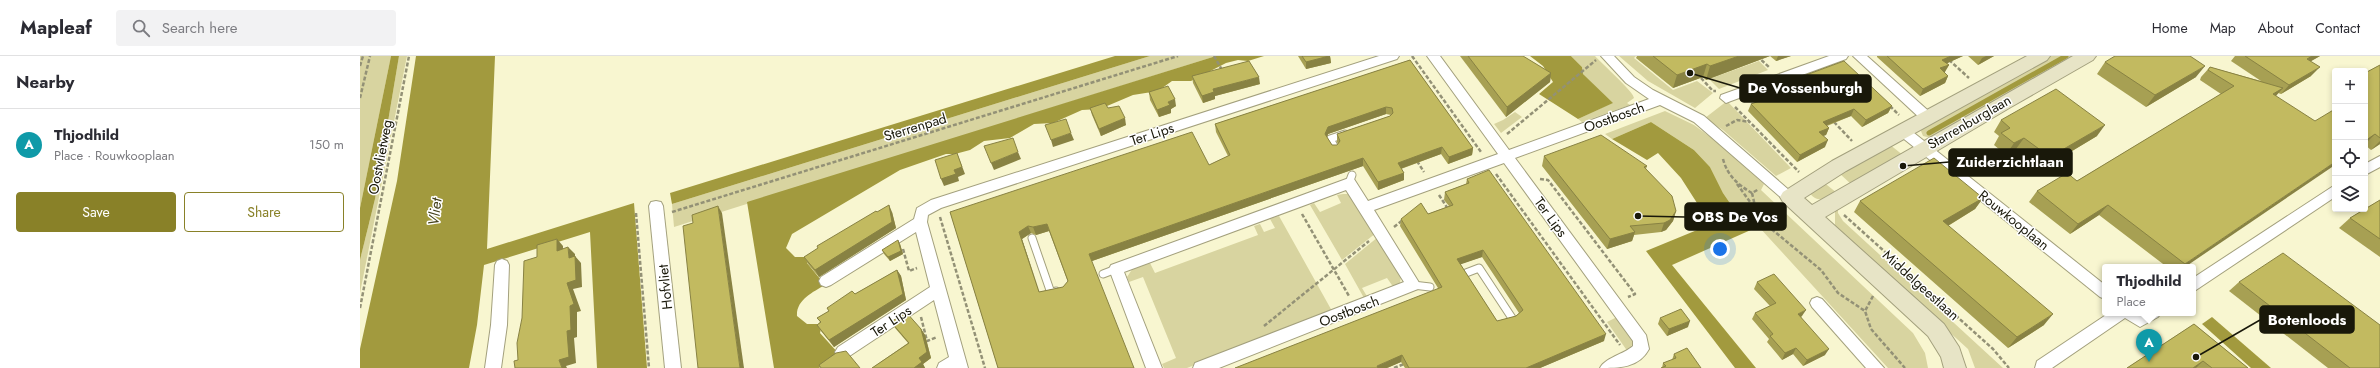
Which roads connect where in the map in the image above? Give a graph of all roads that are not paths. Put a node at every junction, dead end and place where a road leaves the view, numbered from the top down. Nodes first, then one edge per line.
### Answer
1 (1393, 56) edge
2 (1433, 56) edge
3 (1607, 56) edge
4 (1842, 56) edge
5 (1859, 56) edge
6 (2041, 56) edge
7 (2087, 56) edge
8 (1722, 94) road end
9 (1660, 100) junction
10 (1928, 118) junction
11 (1903, 125) junction
12 (1352, 131) edge
13 (1335, 148) edge
14 (1925, 148) junction
15 (1506, 156) junction
16 (2380, 161) edge
17 (2368, 168) edge
18 (2332, 192) edge
19 (1790, 197) junction
20 (1365, 208) junction
21 (657, 211) road end
22 (1811, 216) junction
23 (920, 222) junction
24 (1032, 238) dead end
25 (502, 266) dead end
26 (1466, 273) edge
27 (826, 281) dead end
28 (2196, 284) edge
29 (1413, 285) junction
30 (1430, 287) dead end
31 (1064, 288) edge
32 (939, 289) junction
33 (2102, 291) edge
34 (1818, 303) dead end
35 (2117, 316) edge
36 (2134, 316) edge
37 (2148, 316) edge
38 (1512, 318) edge
39 (843, 352) edge
40 (959, 364) edge
41 (2042, 366) dead end
42 (493, 368) edge
43 (672, 368) edge
44 (944, 368) edge
45 (1154, 368) edge
46 (1201, 368) edge
47 (1608, 368) edge
48 (1876, 368) edge
49 (1955, 368) edge

1 - 23 street, Ter Lips
2 - 15 street, Ter Lips
3 - 9 street
4 - 8 street
5 - 10 street
6 - 10 street, Starrenburglaan
7 - 14 street, Starrenburglaan
9 - 15 street, Oostbosch
9 - 19 street
10 - 11 street, Starrenburglaan
11 - 14 street, Rouwkooplaan
11 - 19 street, Starrenburglaan
12 - 13 lane
14 - 22 street, Starrenburglaan
14 - 33 street, Rouwkooplaan
15 - 20 street, Oostbosch
15 - 47 street, Ter Lips
16 - 17 street
18 - 28 street
19 - 22 street, Middelgeestlaan
20 - 29 street
20 - 45 street
21 - 43 street, Hofvliet
22 - 49 street, Middelgeestlaan
23 - 27 street, Ter Lips
23 - 32 street
24 - 31 lane
25 - 42 street
26 - 38 lane
29 - 30 lane
29 - 46 street, Oostbosch
32 - 39 street, Ter Lips
32 - 40 street
34 - 48 street
35 - 41 street
36 - 37 street
40 - 44 street

